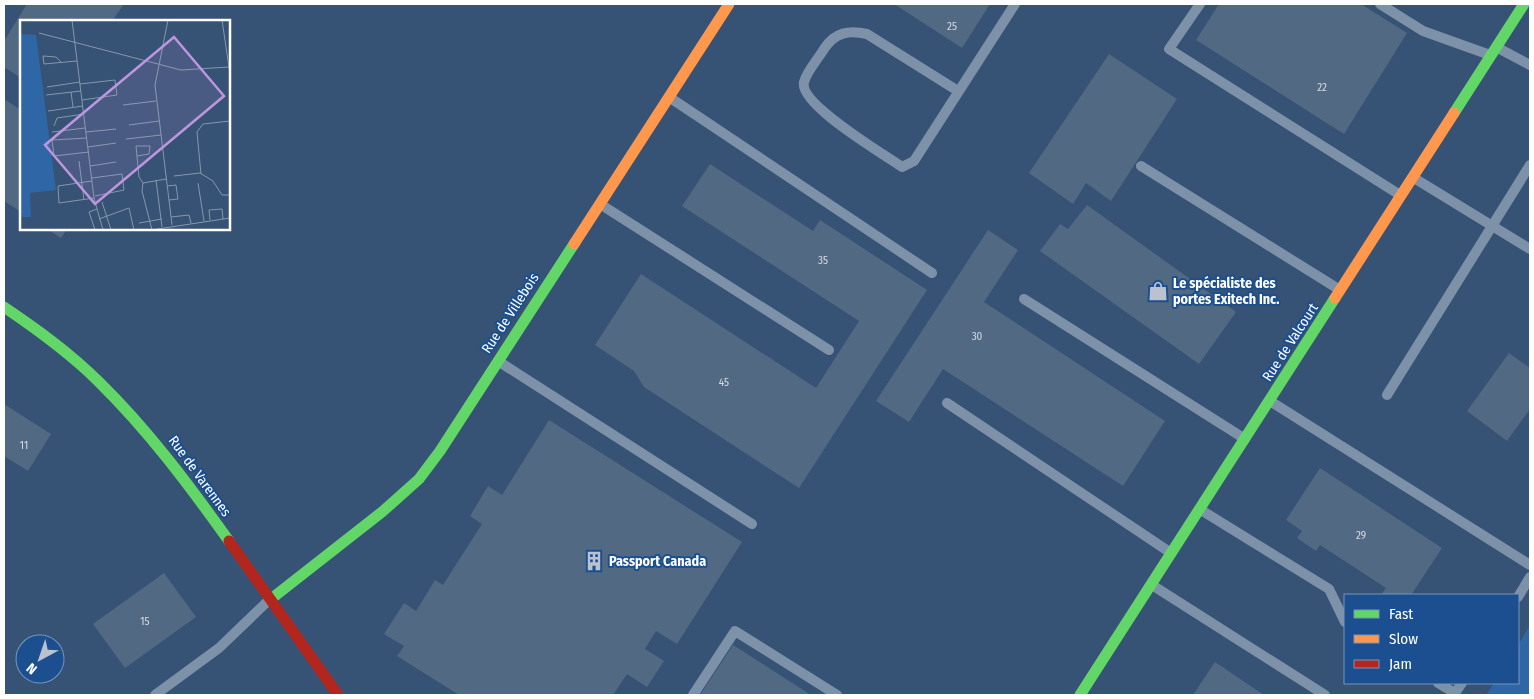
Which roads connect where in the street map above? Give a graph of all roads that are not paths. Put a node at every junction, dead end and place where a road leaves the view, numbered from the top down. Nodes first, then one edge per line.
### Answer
1 (729, 4) edge
2 (1015, 4) edge
3 (1200, 4) edge
4 (1380, 4) edge
5 (1524, 4) edge
6 (1495, 52) junction
7 (1530, 65) edge
8 (958, 91) junction
9 (669, 97) junction
10 (1530, 165) edge
11 (1141, 166) dead end
12 (1413, 177) junction
13 (1401, 196) junction
14 (599, 204) junction
15 (1491, 225) junction
16 (1530, 249) edge
17 (932, 273) dead end
18 (1341, 290) junction
19 (1024, 299) dead end
20 (4, 307) edge
21 (829, 350) dead end
22 (497, 360) junction
23 (1387, 395) dead end
24 (1270, 401) junction
25 (947, 404) dead end
26 (1245, 439) junction
27 (1200, 510) junction
28 (752, 524) dead end
29 (1172, 553) junction
30 (1530, 565) edge
31 (1530, 577) edge
32 (1152, 585) junction
33 (1519, 594) edge
34 (271, 599) junction
35 (1344, 620) edge
36 (1440, 684) edge
37 (1461, 684) edge
38 (1085, 694) edge
39 (155, 695) edge
40 (338, 695) edge
41 (693, 695) edge
42 (837, 695) edge
43 (1325, 695) edge

1 - 9 street, Rue de Villebois
2 - 8 lane
3 - 13 lane
4 - 6 lane
5 - 6 street, Rue de Valcourt
6 - 7 lane
6 - 12 street, Rue de Valcourt
8 - 8 lane
9 - 14 street, Rue de Villebois
9 - 17 lane
10 - 15 lane
11 - 18 lane
12 - 13 street, Rue de Valcourt
12 - 15 lane
13 - 18 street, Rue de Valcourt
14 - 21 lane
14 - 22 street, Rue de Villebois
15 - 16 lane
15 - 23 lane
18 - 24 street, Rue de Valcourt
19 - 26 lane
20 - 34 street, Rue de Varennes
22 - 28 lane
22 - 34 street, Rue de Villebois
24 - 26 street, Rue de Valcourt
24 - 30 lane
25 - 29 lane
26 - 27 street, Rue de Valcourt
27 - 29 street, Rue de Valcourt
27 - 35 lane
29 - 32 street, Rue de Valcourt
31 - 33 lane
32 - 38 street, Rue de Valcourt
32 - 43 lane
34 - 39 lane
34 - 40 street, Rue de Varennes
36 - 37 lane
41 - 42 lane

